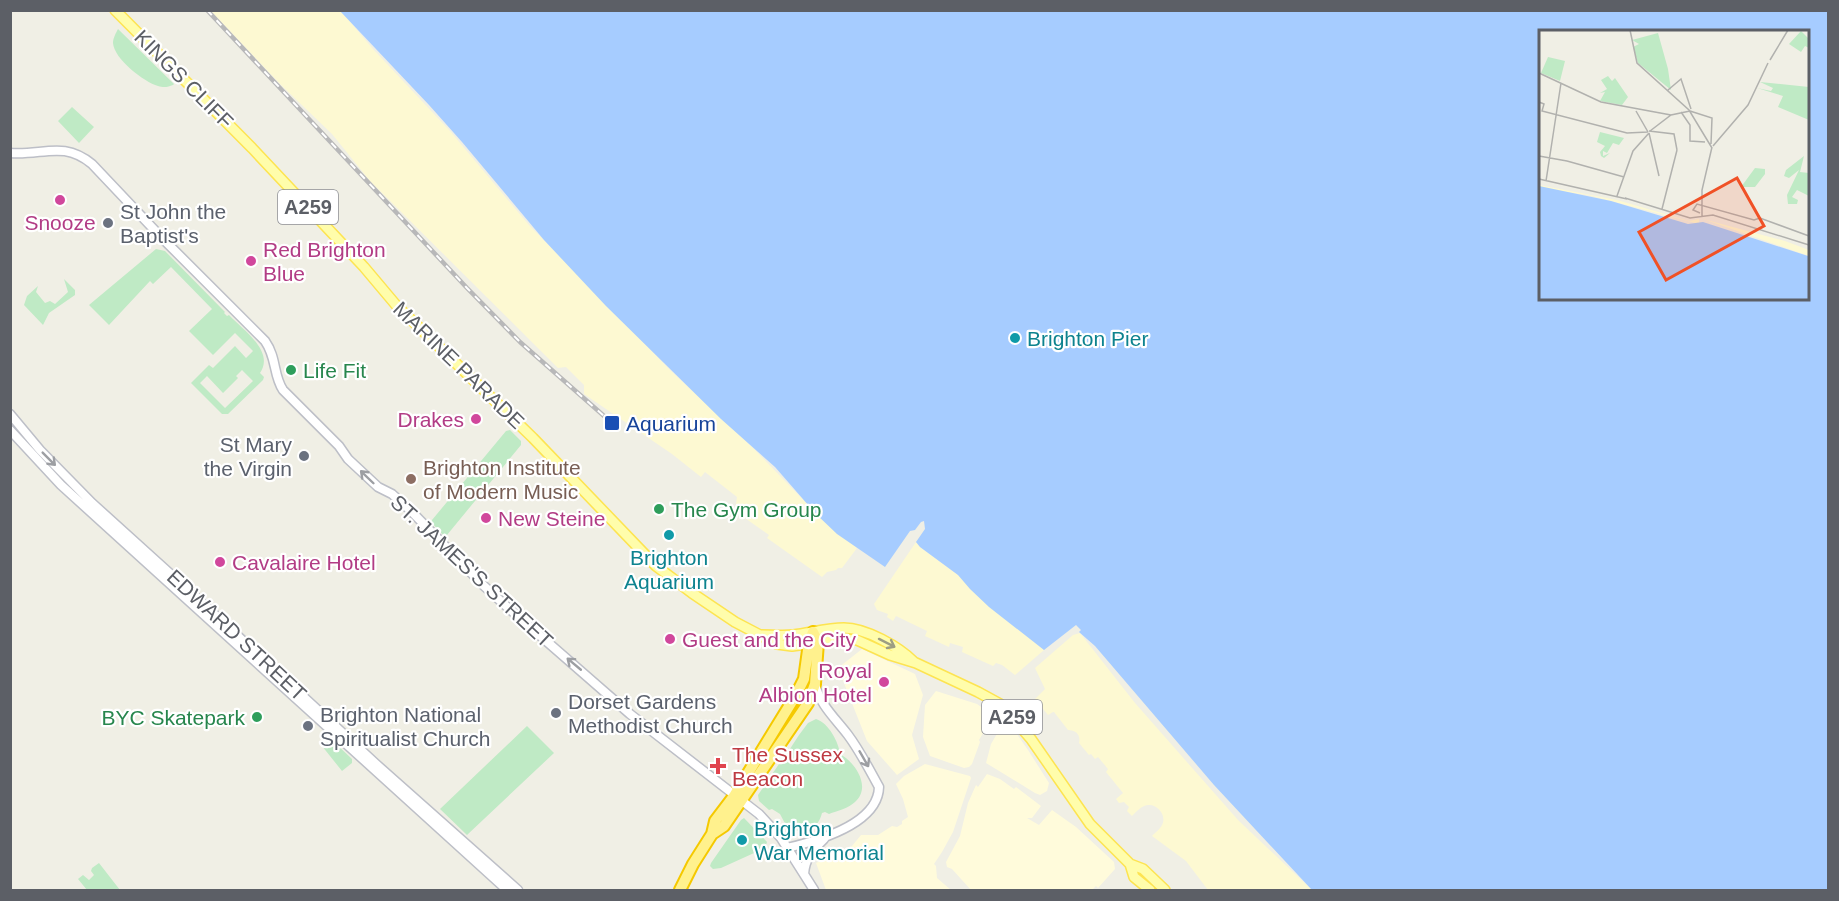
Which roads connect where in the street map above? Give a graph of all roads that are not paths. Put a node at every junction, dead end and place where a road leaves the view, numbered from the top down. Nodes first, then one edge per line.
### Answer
1 (115, 10) edge
2 (252, 148) joint
3 (10, 153) edge
4 (10, 414) edge
5 (10, 430) edge
6 (114, 528) junction
7 (813, 639) junction
8 (815, 684) junction
9 (822, 702) junction
10 (808, 703) junction
11 (787, 711) junction
12 (738, 799) junction
13 (824, 839) junction
14 (787, 848) junction
15 (1130, 864) junction
16 (804, 875) junction
17 (507, 891) edge
18 (518, 891) edge
19 (680, 891) edge
20 (814, 891) edge
21 (1150, 891) edge
22 (1165, 891) edge

1 - 2 main road, KINGS CLIFF / A259
2 - 7 main road, MARINE PARADE / A259
12 -> 3 street, ST. JAMES'S STREET
4 -> 6 street
5 - 6 street
6 - 17 street, EDWARD STREET
6 - 18 street, EDWARD STREET
7 - 8 highway
7 - 11 highway
7 - 15 main road, A259
8 - 9 street
8 - 10 highway
9 - 10 street
9 -> 13 street
10 - 11 street
10 - 12 highway
11 - 12 highway
12 - 14 street, ST. JAMES'S STREET
12 - 19 highway
13 - 14 street
13 - 16 street
14 - 16 street, ST. JAMES'S STREET
15 - 21 main road, A259
15 - 22 main road, A259
16 - 20 street, ST. JAMES'S STREET

